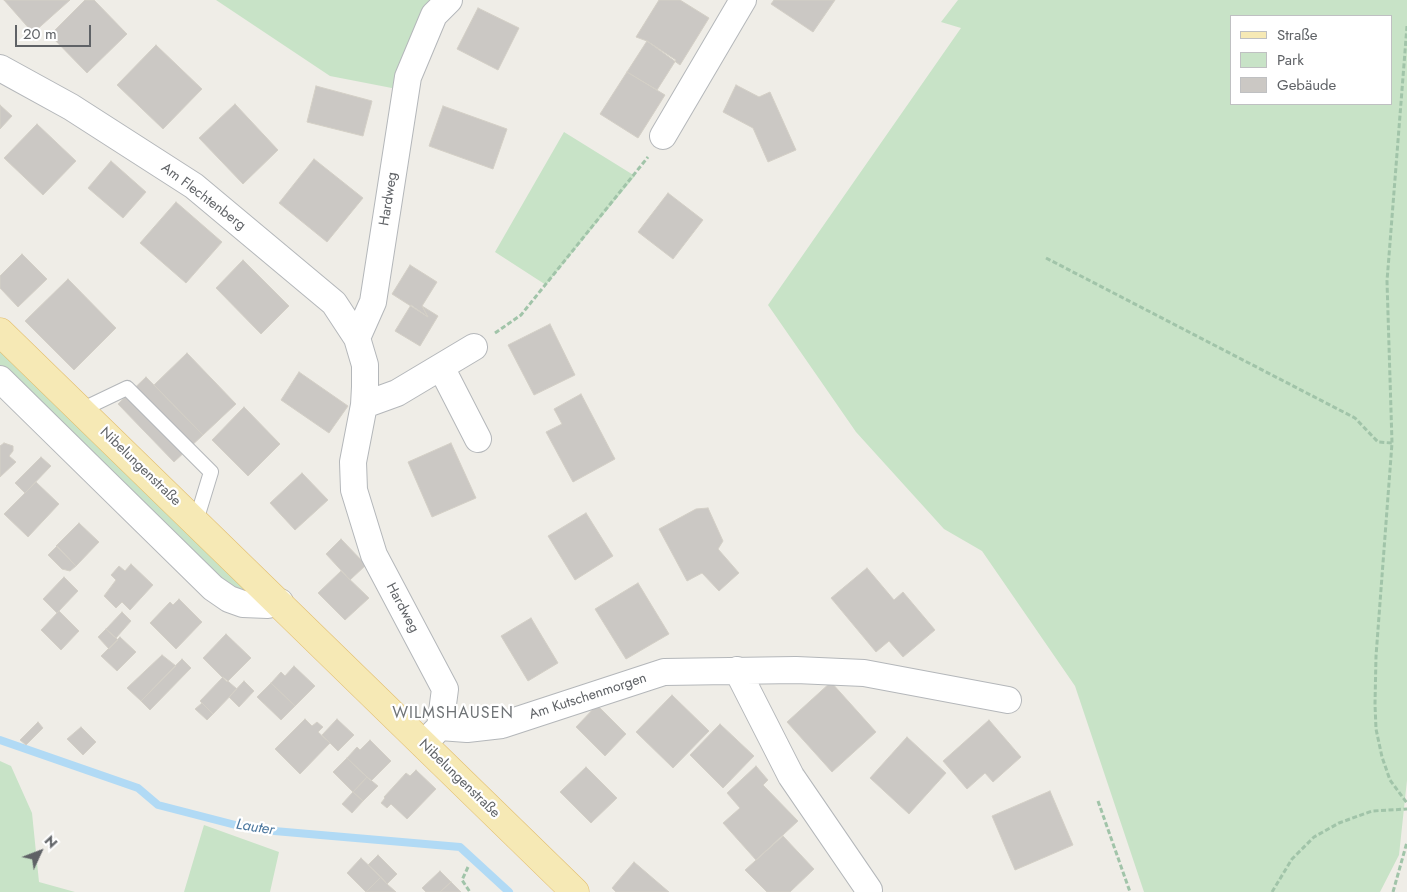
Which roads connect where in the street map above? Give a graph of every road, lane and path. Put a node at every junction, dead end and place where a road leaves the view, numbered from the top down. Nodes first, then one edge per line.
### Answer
1 (449, 0) edge
2 (743, 0) edge
3 (1407, 26) edge
4 (0, 68) edge
5 (663, 136) joint
6 (1046, 258) dead end
7 (0, 332) edge
8 (357, 338) junction
9 (474, 347) joint
10 (442, 367) junction
11 (0, 379) edge
12 (364, 405) junction
13 (80, 410) junction
14 (478, 439) dead end
15 (1392, 443) junction
16 (196, 521) junction
17 (280, 602) junction
18 (736, 670) junction
19 (1008, 700) dead end
20 (431, 735) junction
21 (1098, 801) dead end
22 (1407, 803) edge
23 (1407, 809) edge
24 (1407, 842) edge
25 (468, 867) dead end
26 (869, 890) dead end
27 (470, 892) edge
28 (575, 892) edge
29 (1130, 892) edge
30 (1272, 892) edge
31 (1393, 892) edge

1 - 8 street, Hardweg
2 - 5 street
3 - 15 path
4 - 8 street, Am Flechtenberg
5 - 9 path
6 - 15 path
7 - 13 main road, Nibelungenstraße
8 - 12 street, Hardweg
9 - 10 street
10 - 12 street
10 - 14 street
11 - 17 street
12 - 20 street, Hardweg
13 - 16 main road, Nibelungenstraße
13 - 16 lane
15 - 22 path
16 - 17 main road, Nibelungenstraße
17 - 20 main road, Nibelungenstraße
18 - 19 street, Am Kutschenmorgen
18 - 20 street, Am Kutschenmorgen
18 - 26 street
20 - 28 main road, Nibelungenstraße
21 - 29 path
23 - 30 path
24 - 31 path
25 - 27 path

